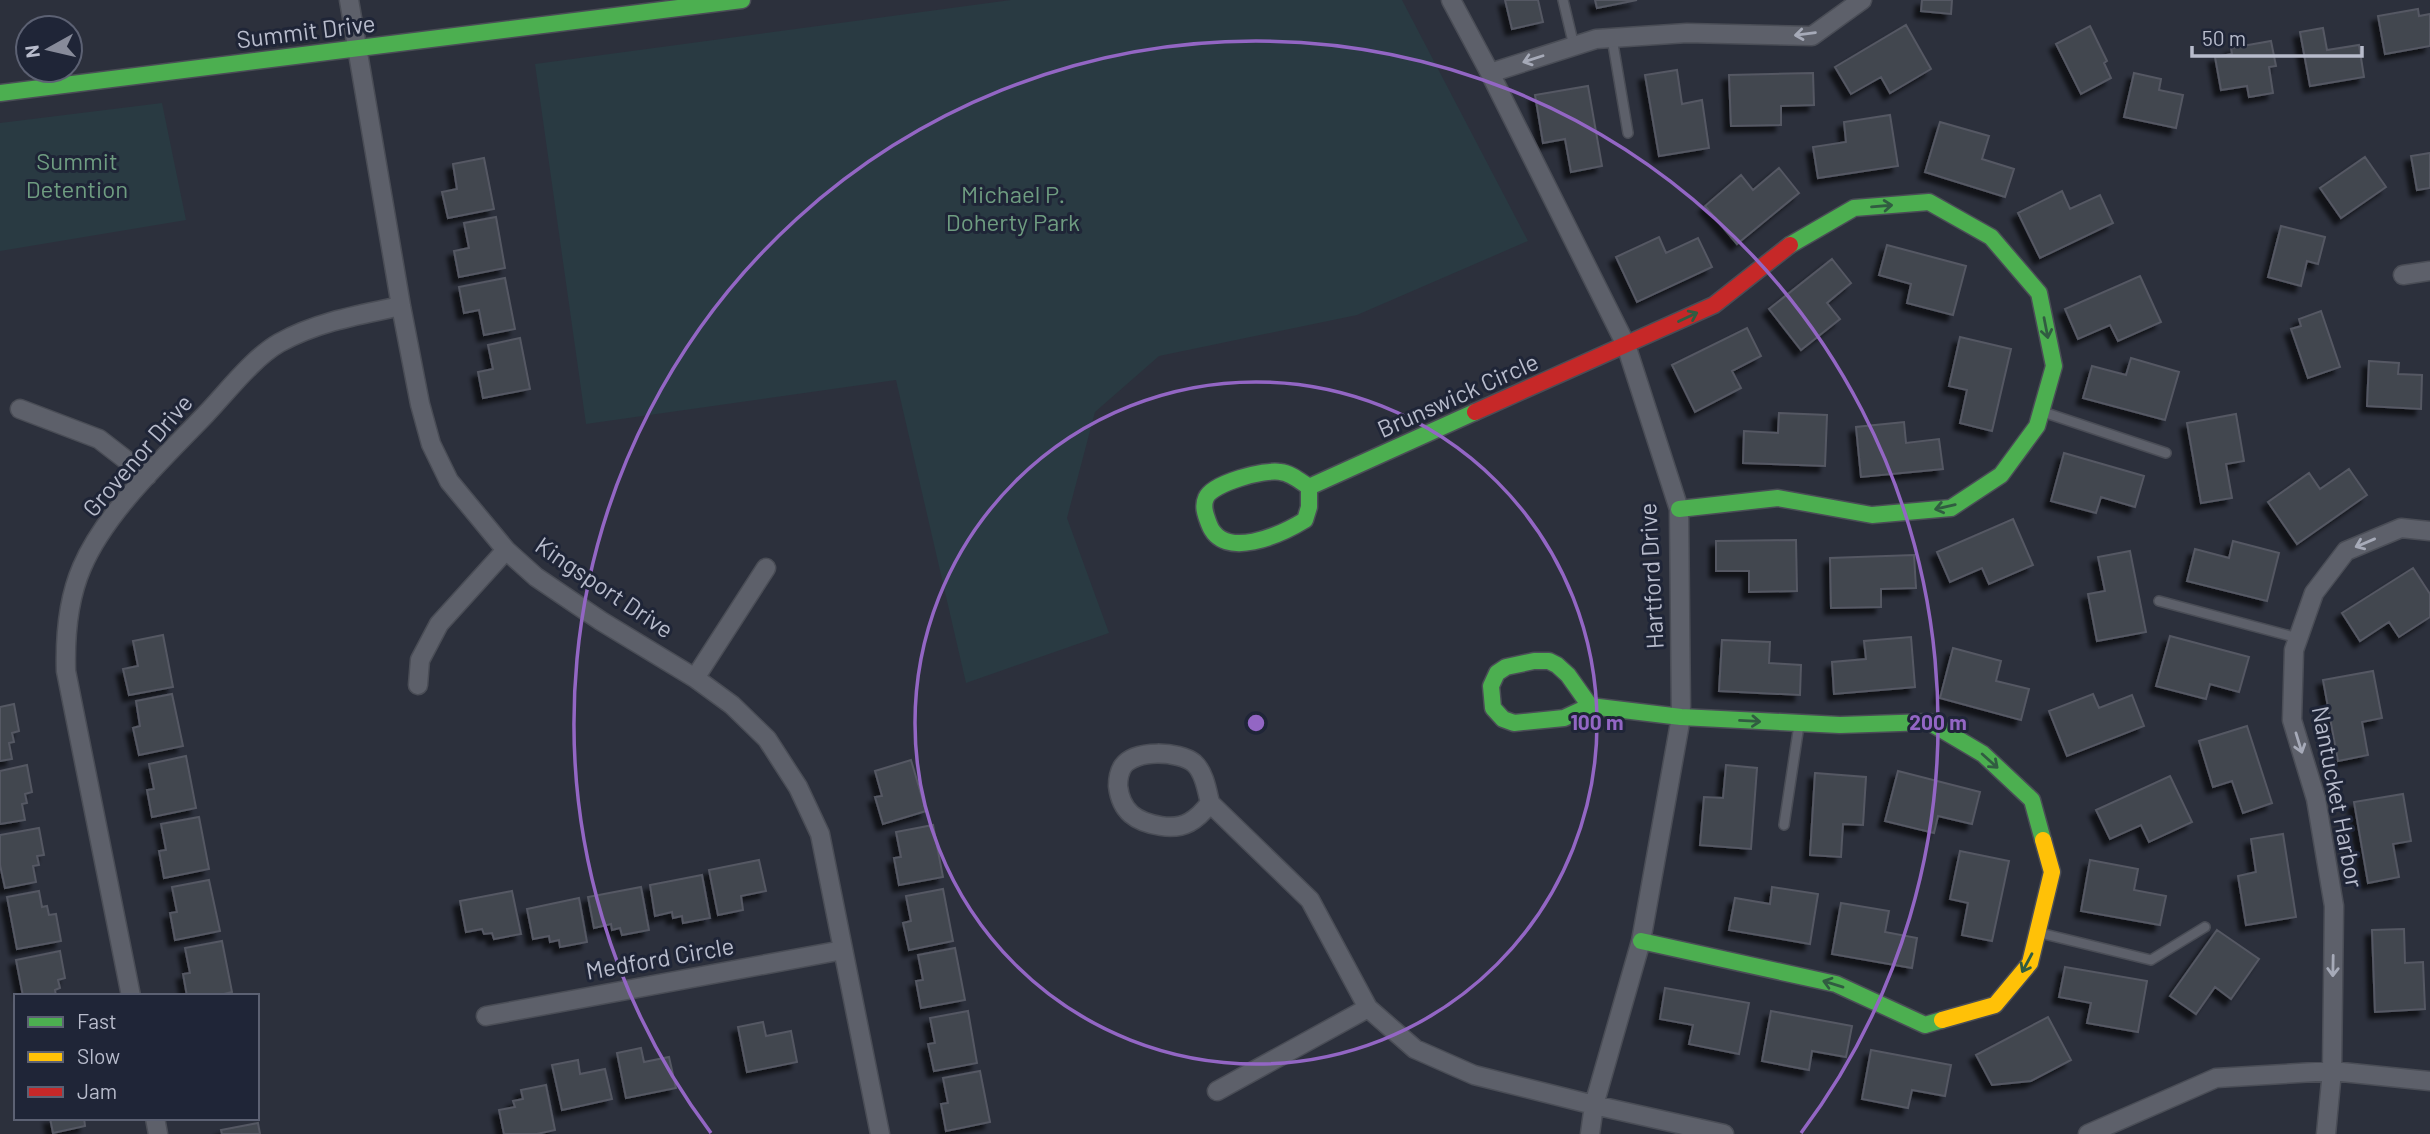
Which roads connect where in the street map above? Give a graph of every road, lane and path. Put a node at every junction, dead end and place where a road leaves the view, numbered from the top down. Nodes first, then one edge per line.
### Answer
1 (349, 0) edge
2 (742, 0) edge
3 (1451, 0) edge
4 (1563, 0) edge
5 (1862, 0) edge
6 (1612, 38) junction
7 (1574, 46) junction
8 (357, 49) junction
9 (1490, 73) junction
10 (0, 93) edge
11 (1628, 133) dead end
12 (2430, 271) edge
13 (2403, 275) dead end
14 (401, 306) junction
15 (1626, 345) junction
16 (20, 410) dead end
17 (2041, 412) junction
18 (2166, 453) dead end
19 (146, 477) junction
20 (1309, 487) junction
21 (1679, 509) junction
22 (2430, 531) edge
23 (506, 550) junction
24 (766, 568) dead end
25 (2159, 601) dead end
26 (2298, 638) junction
27 (695, 677) junction
28 (418, 685) dead end
29 (1590, 706) junction
30 (1681, 718) junction
31 (1799, 723) junction
32 (1210, 803) junction
33 (1784, 825) dead end
34 (2206, 927) dead end
35 (2038, 932) junction
36 (1641, 940) junction
37 (844, 950) junction
38 (131, 994) edge
39 (1368, 1008) junction
40 (486, 1016) dead end
41 (2332, 1070) junction
42 (2430, 1081) edge
43 (1217, 1091) dead end
44 (1594, 1105) junction
45 (880, 1134) edge
46 (1590, 1134) edge
47 (1724, 1134) edge
48 (2088, 1134) edge
49 (2326, 1134) edge

1 - 8 street, Kingsport Drive
2 - 8 street, Summit Drive
3 - 9 street, Hartford Drive
4 - 7 lane
5 -> 6 street
6 - 7 street
6 - 11 lane
7 -> 9 street
8 - 10 street, Summit Drive
8 - 14 street, Kingsport Drive
9 - 15 street, Hartford Drive
12 - 13 street
14 - 19 street, Grovenor Drive
14 - 23 street, Kingsport Drive
15 -> 17 street, Brunswick Circle
15 - 20 street, Brunswick Circle
15 - 21 street, Hartford Drive
16 - 19 street
17 - 18 lane
17 -> 21 street, Brunswick Circle
19 - 38 street, Grovenor Drive
20 - 20 street
21 - 30 street, Hartford Drive
22 -> 26 street, Nantucket Harbor
23 - 27 street, Kingsport Drive
23 - 28 street
24 - 27 street
25 - 26 lane
26 -> 41 street, Nantucket Harbor
27 - 37 street, Kingsport Drive
29 - 29 street
29 - 30 street
30 -> 31 street
30 - 36 street, Hartford Drive
31 - 33 lane
31 -> 35 street
32 - 32 street
32 - 39 street
34 - 35 lane
35 -> 36 street
36 - 44 street, Hartford Drive
37 - 40 street, Medford Circle
37 - 45 street, Kingsport Drive
39 - 43 street
39 - 44 street
41 - 42 street
41 - 48 street
41 - 49 street, Nantucket Harbor
44 - 46 street, Hartford Drive
44 - 47 street

